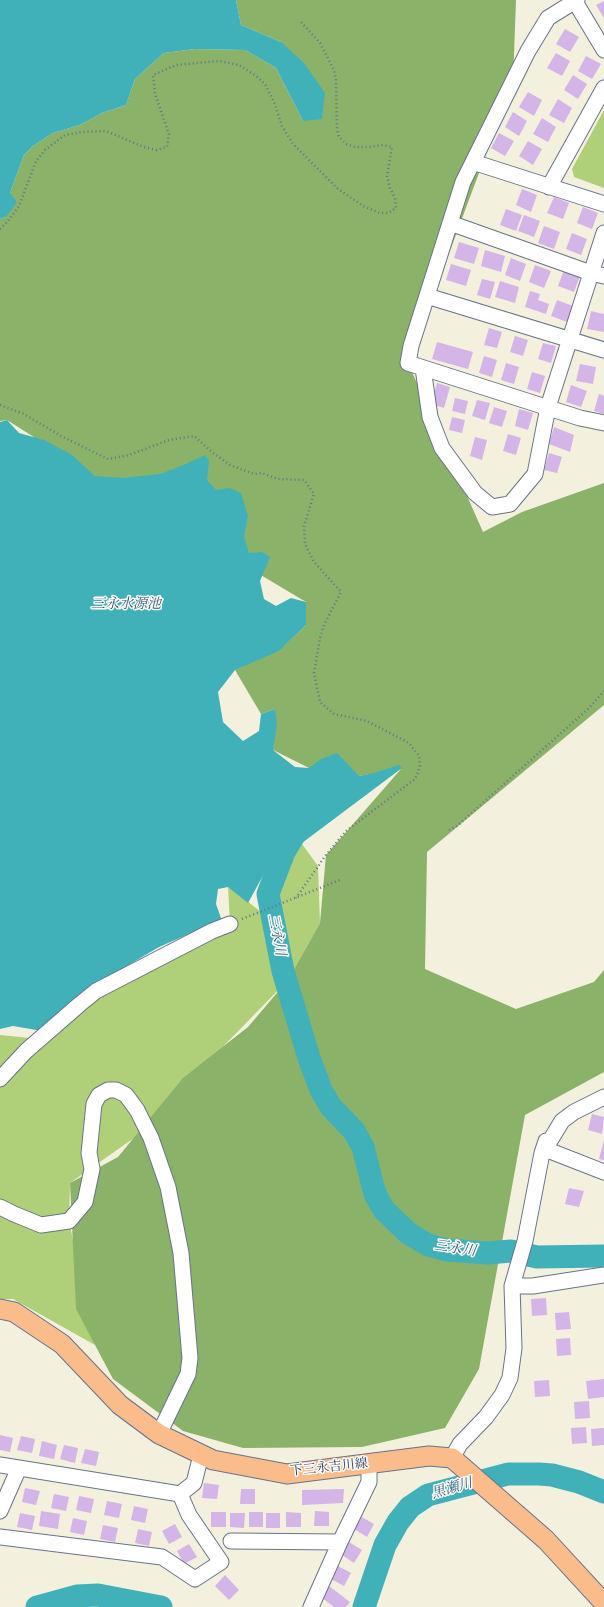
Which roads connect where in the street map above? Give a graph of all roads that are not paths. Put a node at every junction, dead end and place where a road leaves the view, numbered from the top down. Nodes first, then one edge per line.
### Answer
1 (575, 0) edge
2 (604, 50) edge
3 (604, 88) edge
4 (473, 162) junction
5 (550, 187) junction
6 (604, 204) edge
7 (450, 223) junction
8 (604, 233) edge
9 (598, 275) edge
10 (427, 296) junction
11 (569, 340) junction
12 (604, 350) edge
13 (423, 368) junction
14 (548, 407) junction
15 (604, 423) edge
16 (230, 924) road end
17 (0, 1079) edge
18 (604, 1097) edge
19 (546, 1150) junction
20 (604, 1172) edge
21 (0, 1206) edge
22 (604, 1275) edge
23 (512, 1286) junction
24 (0, 1309) edge
25 (159, 1434) junction
26 (201, 1455) junction
27 (455, 1461) junction
28 (369, 1464) junction
29 (0, 1465) edge
30 (19, 1468) junction
31 (180, 1494) junction
32 (0, 1511) edge
33 (0, 1538) edge
34 (232, 1541) dead end
35 (340, 1542) junction
36 (604, 1603) edge
37 (311, 1607) edge

1 - 2 street
1 - 4 street
3 - 5 street
4 - 5 street
4 - 7 street
5 - 6 street
7 - 9 street
7 - 10 street
8 - 9 street
9 - 11 street
10 - 11 street
10 - 13 street
11 - 12 street
11 - 14 street
13 - 14 street
13 - 14 street
14 - 15 street
16 - 17 street
18 - 19 street
19 - 20 street
19 - 23 street
21 - 25 street
22 - 23 street
23 - 27 street
24 - 25 main road, 下三永吉川線
25 - 26 main road, 下三永吉川線
26 - 28 main road, 下三永吉川線
26 - 31 street
27 - 28 main road, 下三永吉川線
27 - 36 main road
28 - 35 street
29 - 30 street
30 - 31 street
30 - 32 street
31 - 33 street
34 - 35 street
35 - 37 street

